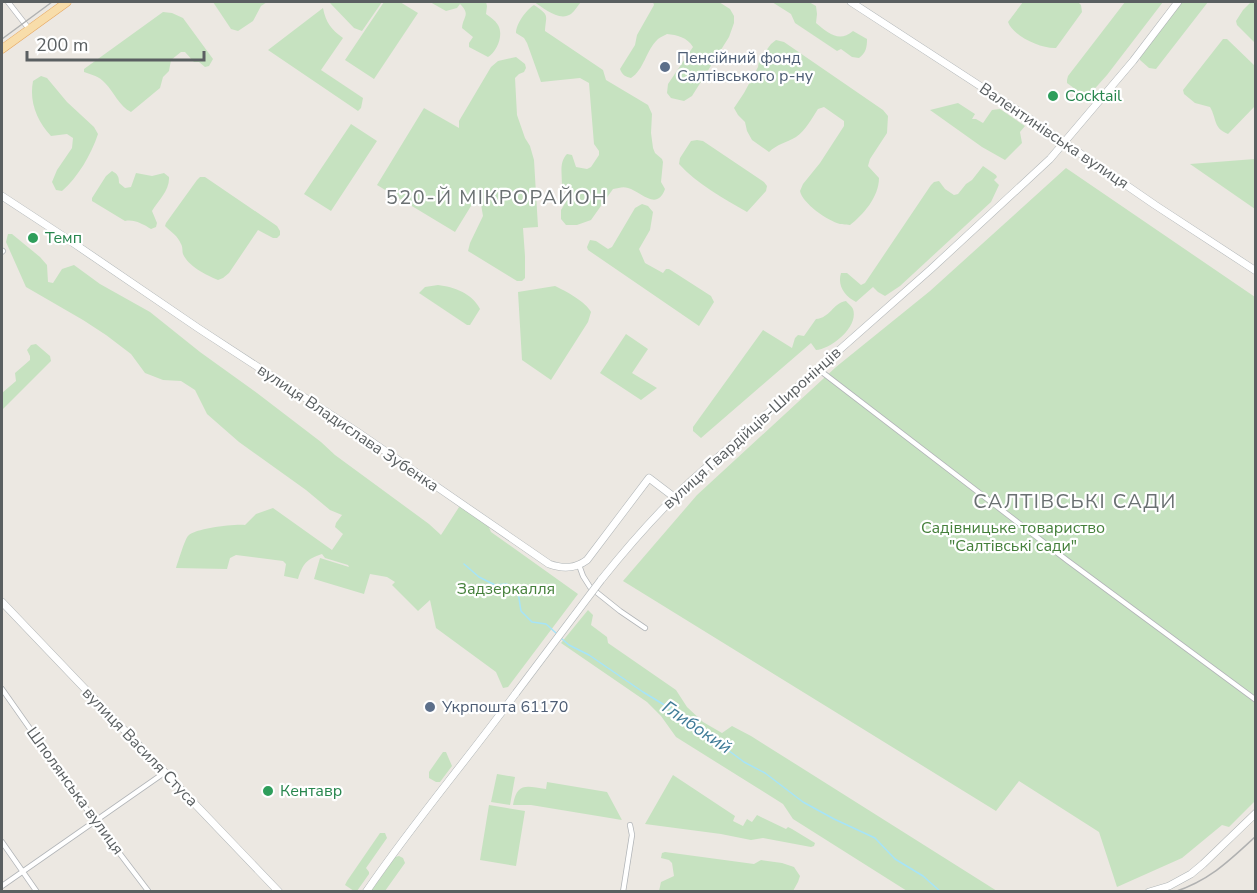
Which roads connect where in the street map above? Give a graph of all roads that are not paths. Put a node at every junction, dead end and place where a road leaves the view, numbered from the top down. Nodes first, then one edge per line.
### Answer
1 (8, 2) edge
2 (67, 2) edge
3 (851, 2) edge
4 (1178, 2) edge
5 (29, 29) junction
6 (2, 49) edge
7 (1065, 142) junction
8 (2, 196) edge
9 (1256, 271) edge
10 (818, 369) junction
11 (674, 497) junction
12 (579, 565) junction
13 (3, 606) edge
14 (645, 628) dead end
15 (2, 689) edge
16 (1256, 700) edge
17 (164, 772) junction
18 (1256, 813) edge
19 (95, 821) junction
20 (630, 825) dead end
21 (2, 842) edge
22 (22, 871) junction
23 (2, 886) edge
24 (37, 891) edge
25 (149, 891) edge
26 (279, 891) edge
27 (366, 891) edge
28 (623, 891) edge
29 (1149, 891) edge

1 - 5 street
2 - 5 main road
3 - 7 street, Валентинівська вулиця
4 - 7 street, вулиця Гвардійців-Широнінців
5 - 6 main road
7 - 9 street, Валентинівська вулиця
7 - 10 street, вулиця Гвардійців-Широнінців
8 - 12 street, вулиця Владислава Зубенка
10 - 11 street, вулиця Гвардійців-Широнінців
10 - 16 street
11 - 12 street
11 - 27 street, вулиця Гвардійців-Широнінців, bridge
12 - 14 street
13 - 17 street, вулиця Василя Стуса
15 - 19 street, Шполянська вулиця
17 - 19 street
17 - 26 street, вулиця Василя Стуса
18 - 29 street
19 - 22 street
19 - 25 street, Шполянська вулиця
20 - 28 street
21 - 22 street
22 - 23 street
22 - 24 street

